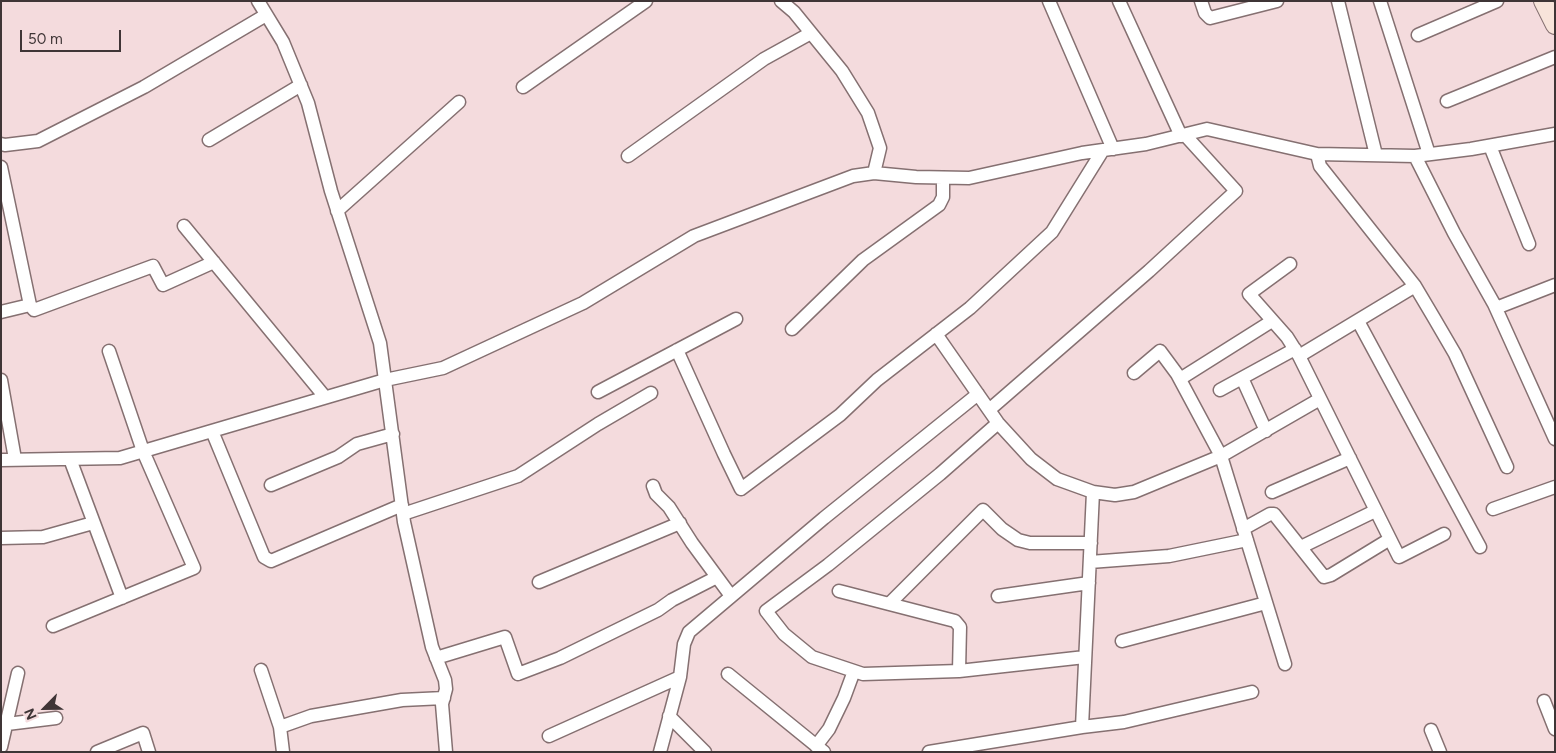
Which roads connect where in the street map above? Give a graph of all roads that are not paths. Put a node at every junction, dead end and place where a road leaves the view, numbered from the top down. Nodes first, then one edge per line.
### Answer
1 (258, 1) edge
2 (646, 1) edge
3 (781, 1) edge
4 (1049, 1) edge
5 (1119, 1) edge
6 (1201, 1) edge
7 (1277, 1) edge
8 (1338, 1) edge
9 (1380, 1) edge
10 (1497, 1) edge
11 (1543, 1) edge
12 (266, 15) junction
13 (1555, 25) edge
14 (812, 33) junction
15 (1418, 36) dead end
16 (1555, 57) edge
17 (300, 85) junction
18 (523, 87) dead end
19 (1448, 101) dead end
20 (459, 102) dead end
21 (1555, 134) edge
22 (1183, 135) junction
23 (209, 140) dead end
24 (1, 144) edge
25 (1490, 146) junction
26 (1108, 149) junction
27 (1317, 154) junction
28 (1429, 154) junction
29 (1376, 155) junction
30 (628, 156) dead end
31 (1415, 156) junction
32 (1, 167) edge
33 (874, 174) junction
34 (943, 178) junction
35 (337, 211) junction
36 (184, 226) dead end
37 (1530, 244) dead end
38 (214, 262) junction
39 (1290, 264) dead end
40 (1555, 285) edge
41 (1415, 286) junction
42 (30, 306) junction
43 (1496, 308) junction
44 (1, 312) edge
45 (736, 319) dead end
46 (1358, 320) junction
47 (1272, 321) junction
48 (792, 329) dead end
49 (936, 334) junction
50 (677, 350) junction
51 (109, 351) dead end
52 (1297, 352) junction
53 (1134, 373) dead end
54 (1242, 378) junction
55 (1, 380) edge
56 (385, 380) junction
57 (1180, 380) junction
58 (1220, 390) dead end
59 (598, 392) dead end
60 (652, 393) dead end
61 (978, 394) junction
62 (325, 397) junction
63 (1320, 399) junction
64 (989, 410) junction
65 (998, 423) junction
66 (212, 431) junction
67 (1266, 431) junction
68 (393, 434) junction
69 (1555, 440) edge
70 (143, 451) junction
71 (1221, 456) junction
72 (1350, 458) junction
73 (15, 459) junction
74 (70, 459) junction
75 (1, 460) edge
76 (1507, 467) dead end
77 (271, 485) dead end
78 (653, 486) dead end
79 (1555, 487) edge
80 (1093, 492) junction
81 (1272, 492) dead end
82 (1492, 509) dead end
83 (403, 510) junction
84 (1375, 511) junction
85 (93, 523) junction
86 (680, 523) junction
87 (1444, 534) dead end
88 (1245, 535) junction
89 (1, 538) edge
90 (1390, 539) junction
91 (1091, 543) junction
92 (1301, 547) junction
93 (1480, 547) dead end
94 (1090, 562) junction
95 (717, 577) junction
96 (539, 582) dead end
97 (1089, 583) junction
98 (839, 592) dead end
99 (731, 596) junction
100 (998, 596) dead end
101 (122, 598) junction
102 (1266, 603) junction
103 (889, 604) junction
104 (53, 626) dead end
105 (1122, 641) dead end
106 (1085, 657) junction
107 (436, 658) junction
108 (1285, 664) dead end
109 (261, 670) dead end
110 (854, 671) junction
111 (959, 671) junction
112 (18, 674) dead end
113 (728, 674) dead end
114 (680, 677) junction
115 (1252, 692) dead end
116 (444, 698) junction
117 (1544, 700) dead end
118 (669, 716) junction
119 (56, 718) dead end
120 (6, 724) junction
121 (280, 727) junction
122 (1082, 727) junction
123 (1555, 729) edge
124 (1432, 730) dead end
125 (549, 736) dead end
126 (1, 747) edge
127 (820, 749) edge
128 (97, 752) edge
129 (149, 752) edge
130 (283, 752) edge
131 (446, 752) edge
132 (660, 752) edge
133 (705, 752) edge
134 (929, 752) edge
135 (1440, 752) edge

1 - 12 street
2 - 18 street
3 - 14 street
4 - 26 street
5 - 22 street
6 - 7 street
8 - 29 street
9 - 28 street
10 - 15 street
11 - 13 street
12 - 17 street
12 - 24 street
14 - 30 street
14 - 33 street
16 - 19 street
17 - 23 street
17 - 35 street
20 - 35 street
21 - 25 street
22 - 26 street
22 - 27 street
22 - 64 street
25 - 28 street
25 - 37 street
26 - 34 street
26 - 49 street
27 - 29 street
27 - 41 street
28 - 31 street
29 - 31 street
31 - 43 street
32 - 42 street
33 - 34 street
33 - 56 street
34 - 48 street
35 - 56 street
36 - 38 street
38 - 42 street
38 - 62 street
39 - 47 street
40 - 43 street
41 - 46 street
41 - 76 street
42 - 44 street
43 - 69 street
45 - 50 street
46 - 52 street
46 - 93 street
47 - 52 street
47 - 57 street
49 - 50 street
49 - 61 street
50 - 59 street
51 - 70 street
52 - 54 street
52 - 63 street
53 - 57 street
54 - 58 street
54 - 67 street
55 - 73 street
56 - 62 street
56 - 68 street
57 - 71 street
60 - 83 street
61 - 64 street
61 - 99 street
62 - 66 street
63 - 67 street
63 - 72 street
64 - 65 street
65 - 80 street
65 - 110 street
66 - 70 street
66 - 83 street
67 - 71 street
68 - 77 street
68 - 83 street
70 - 74 street
70 - 101 street
71 - 80 street
71 - 88 street
72 - 81 street
72 - 84 street
73 - 74 street
73 - 75 street
74 - 85 street
78 - 86 street
79 - 82 street
80 - 91 street
83 - 107 street
84 - 90 street
84 - 92 street
85 - 89 street
85 - 101 street
86 - 95 street
86 - 96 street
87 - 90 street
88 - 92 street
88 - 94 street
88 - 102 street
90 - 92 street
91 - 94 street
91 - 103 street
94 - 97 street
95 - 99 street
95 - 107 street
97 - 100 street
97 - 106 street
98 - 103 street
99 - 114 street
101 - 104 street
102 - 105 street
102 - 108 street
103 - 111 street
106 - 111 street
106 - 122 street
107 - 116 street
109 - 121 street
110 - 111 street
110 - 127 street
112 - 120 street
113 - 127 street
114 - 118 street
114 - 125 street
115 - 122 street
116 - 121 street
116 - 131 street
117 - 123 street
118 - 132 street
118 - 133 street
119 - 120 street
120 - 126 street
121 - 130 street
122 - 134 street
124 - 135 street
128 - 129 street

